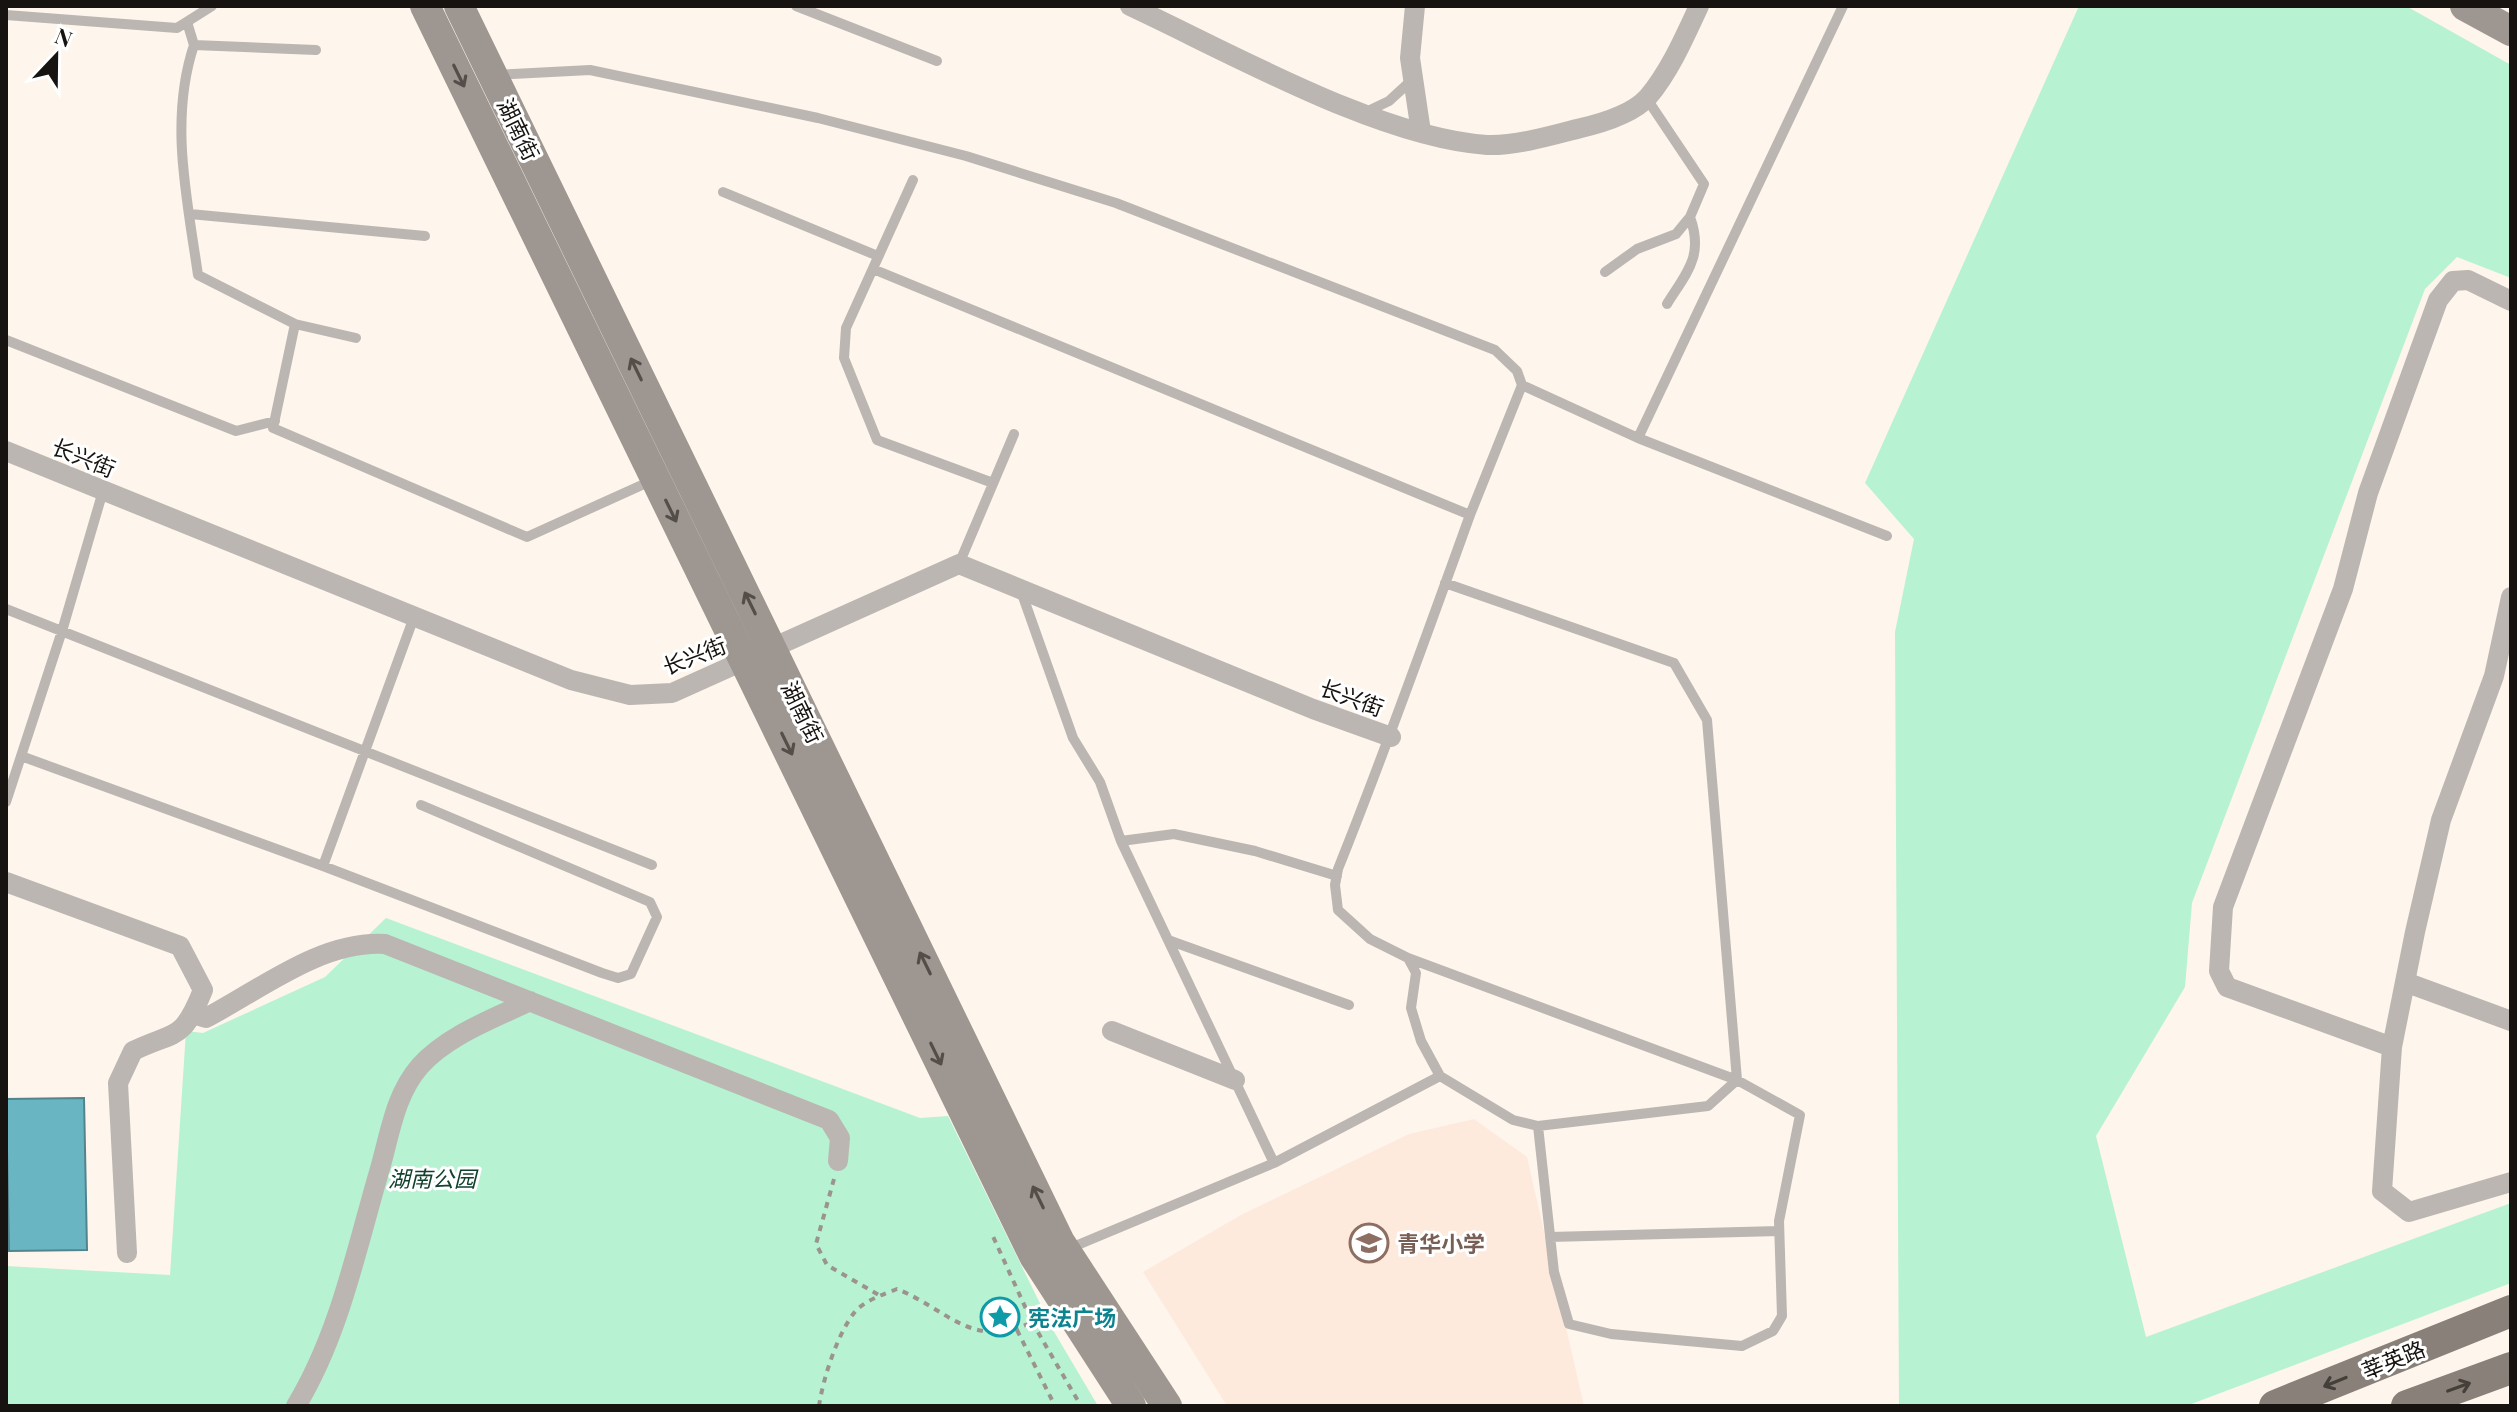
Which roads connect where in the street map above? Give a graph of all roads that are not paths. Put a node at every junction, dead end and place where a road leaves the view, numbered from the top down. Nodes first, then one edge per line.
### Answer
1 (212, 6) edge
2 (425, 6) edge
3 (459, 6) edge
4 (796, 6) edge
5 (1130, 6) edge
6 (1415, 6) edge
7 (1699, 6) edge
8 (1843, 6) edge
9 (2465, 6) edge
10 (6, 15) edge
11 (187, 22) junction
12 (2511, 31) edge
13 (194, 45) junction
14 (316, 50) dead end
15 (937, 61) dead end
16 (492, 75) junction
17 (1413, 79) junction
18 (1647, 99) junction
19 (1365, 113) junction
20 (1421, 132) junction
21 (913, 180) dead end
22 (723, 192) dead end
23 (190, 214) junction
24 (1690, 217) junction
25 (425, 236) dead end
26 (878, 256) junction
27 (873, 269) junction
28 (1605, 272) dead end
29 (2511, 301) edge
30 (1667, 304) dead end
31 (295, 324) junction
32 (356, 338) dead end
33 (6, 340) edge
34 (1522, 385) junction
35 (275, 421) junction
36 (1014, 434) dead end
37 (1638, 438) junction
38 (6, 451) edge
39 (655, 479) junction
40 (993, 483) junction
41 (103, 491) junction
42 (1470, 515) junction
43 (1887, 536) dead end
44 (959, 564) junction
45 (1445, 583) junction
46 (1021, 590) junction
47 (2511, 597) edge
48 (6, 609) edge
49 (414, 617) junction
50 (62, 631) junction
51 (759, 654) junction
52 (1391, 737) junction
53 (363, 750) junction
54 (21, 756) junction
55 (6, 802) edge
56 (421, 805) dead end
57 (1121, 841) junction
58 (652, 865) dead end
59 (323, 866) junction
60 (1337, 876) junction
61 (6, 882) edge
62 (1168, 940) junction
63 (1408, 958) junction
64 (2405, 982) junction
65 (530, 1001) junction
66 (1349, 1005) dead end
67 (193, 1014) junction
68 (2511, 1021) edge
69 (1112, 1031) dead end
70 (2392, 1047) junction
71 (1440, 1076) junction
72 (1235, 1080) junction
73 (1737, 1080) junction
74 (1538, 1126) junction
75 (838, 1161) road end
76 (1274, 1163) junction
77 (2511, 1182) edge
78 (1779, 1231) junction
79 (1550, 1237) junction
80 (1065, 1250) junction
81 (127, 1253) dead end
82 (2511, 1311) edge
83 (2511, 1368) edge
84 (296, 1406) edge
85 (1131, 1406) edge
86 (1167, 1406) edge
87 (2275, 1406) edge
88 (2407, 1406) edge

1 - 11 lane
2 -> 39 main road, 湖南街
3 - 16 main road, 湖南街
4 - 15 lane
5 - 19 street
6 - 17 street
7 - 18 street
8 - 37 lane
9 - 12 main road
10 - 11 lane
11 - 13 lane
13 - 14 lane
13 - 23 lane
16 - 34 lane
51 -> 16 main road, 湖南街
17 - 19 lane
17 - 20 street
18 - 20 street
18 - 24 lane
19 - 20 street
21 - 26 lane
22 - 26 lane
23 - 25 lane
23 - 31 lane
24 - 28 lane
24 - 30 lane
26 - 27 lane
27 - 40 lane
27 - 42 lane
29 - 70 street
31 - 32 lane
31 - 35 lane
33 - 35 lane
34 - 37 lane
34 - 42 lane
35 - 39 lane
36 - 40 lane
37 - 43 lane
38 - 41 street, 长兴街
39 -> 51 main road, 湖南街
40 - 44 lane
41 - 49 street, 长兴街
41 - 50 lane
42 - 45 lane
44 - 46 street, 长兴街
44 - 51 street, 长兴街
45 - 52 lane
45 - 73 lane
46 - 52 street, 长兴街
46 - 57 lane
47 - 64 street
48 - 50 lane
49 - 51 street, 长兴街
49 - 53 lane
50 - 53 lane
50 - 54 lane
80 -> 51 main road, 湖南街
51 -> 85 main road, 湖南街
52 - 60 lane
53 - 58 lane
53 - 59 lane
54 - 55 lane
54 - 59 lane
56 - 59 lane
57 - 60 lane
57 - 62 lane
60 - 63 lane
61 - 67 street
62 - 66 lane
62 - 72 lane
63 - 71 lane
63 - 73 lane
64 - 68 street
64 - 70 street
65 - 67 street
65 - 75 street
65 - 84 street
67 - 81 street
69 - 72 street
70 - 77 street
71 - 74 lane
71 - 76 lane
72 - 76 lane
73 - 74 lane
73 - 78 lane
74 - 79 lane
76 - 80 lane
78 - 79 lane
78 - 79 lane
80 - 86 main road, 湖南街
82 -> 87 main road, 莘英路
88 -> 83 main road

